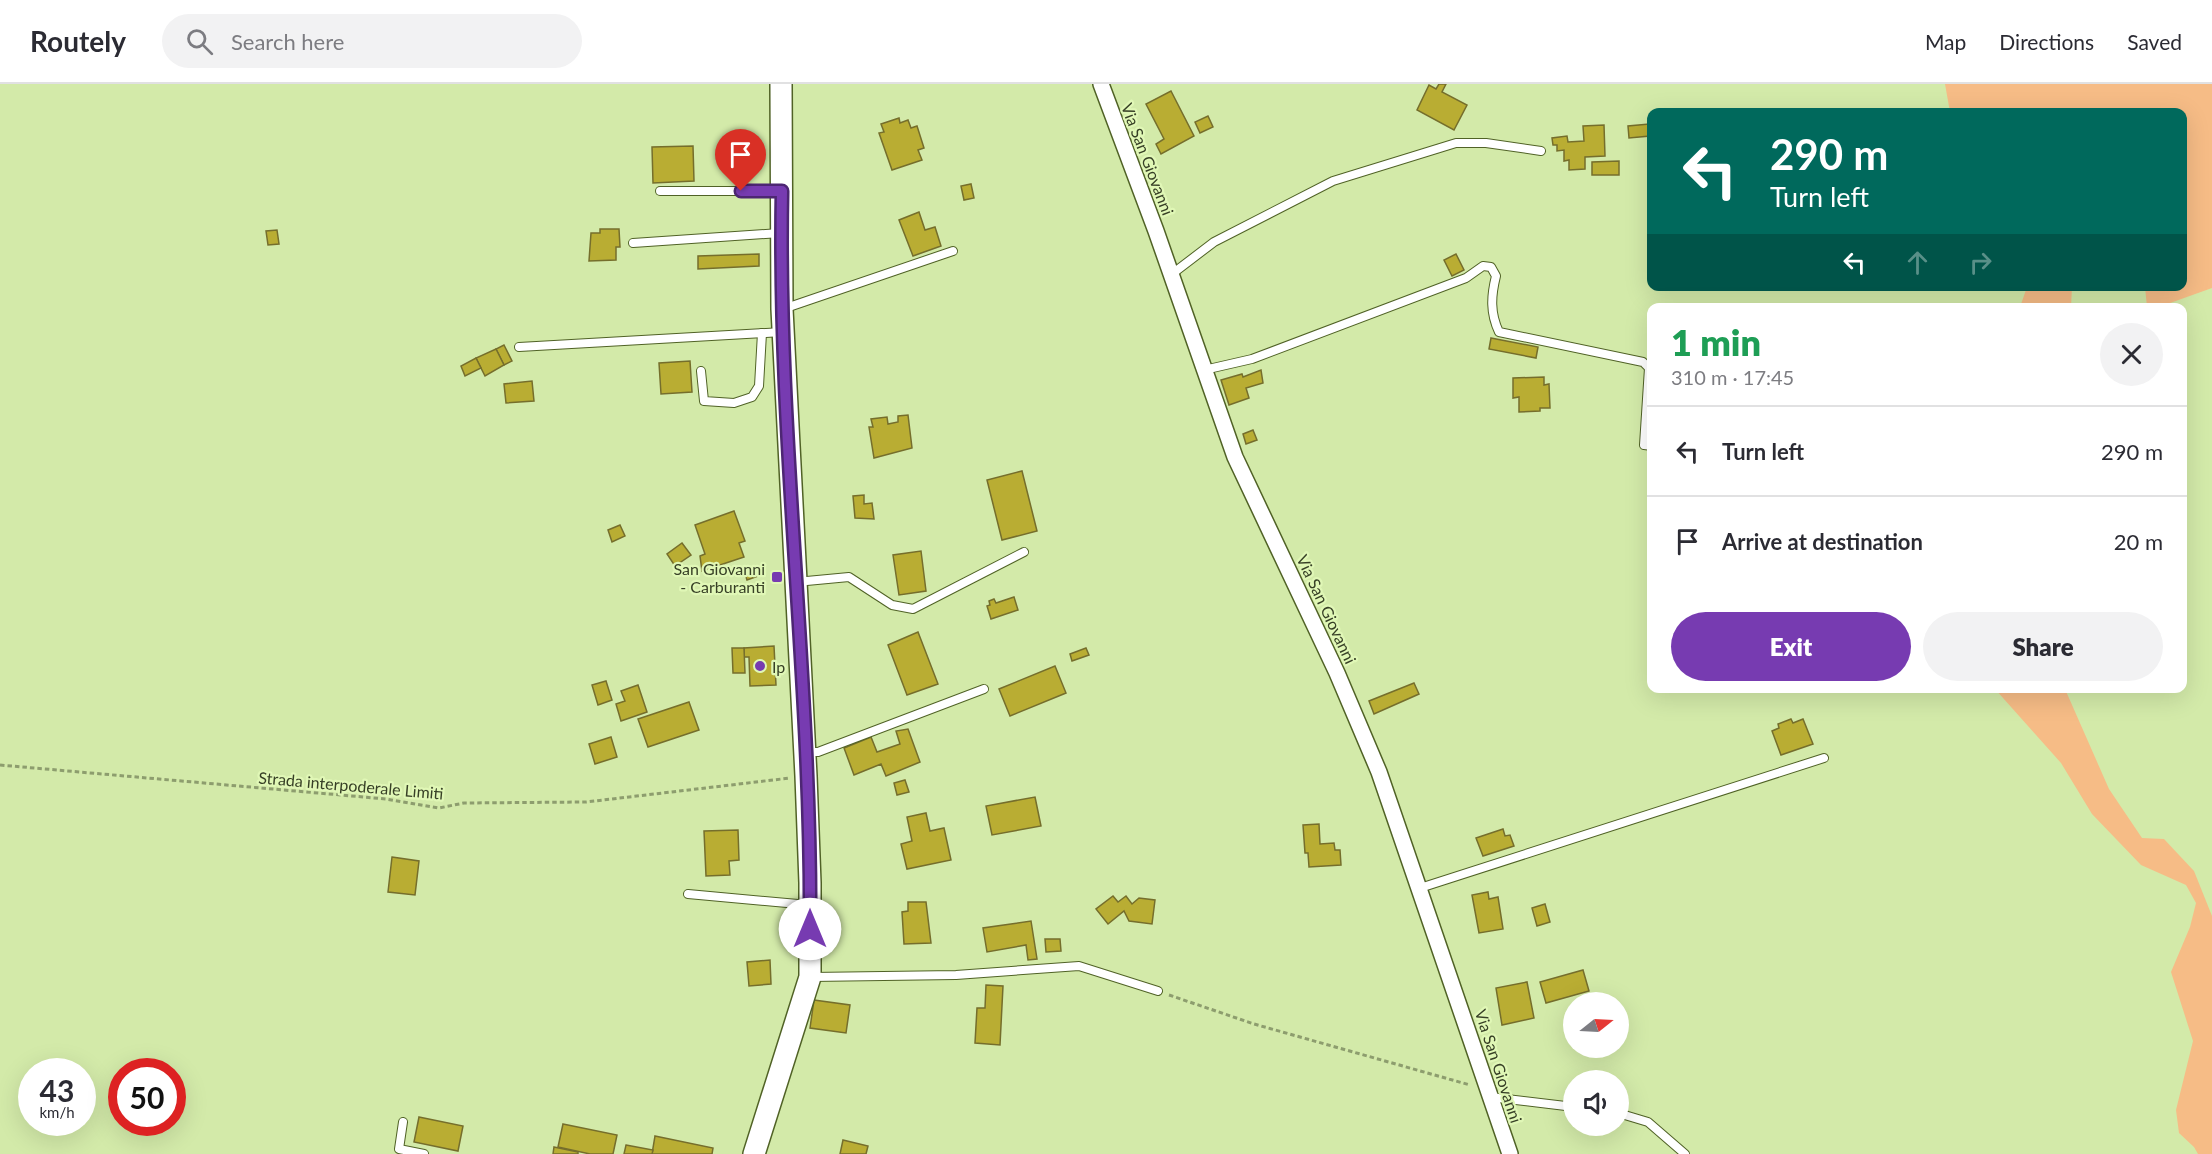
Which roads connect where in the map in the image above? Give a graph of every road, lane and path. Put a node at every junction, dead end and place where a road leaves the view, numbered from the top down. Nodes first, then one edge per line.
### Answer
1 (781, 84) edge
2 (1101, 84) edge
3 (1540, 151) dead end
4 (660, 191) dead end
5 (782, 191) junction
6 (782, 233) junction
7 (633, 243) dead end
8 (953, 251) dead end
9 (1172, 274) junction
10 (782, 309) junction
11 (783, 332) junction
12 (762, 333) junction
13 (519, 347) dead end
14 (1647, 366) edge
15 (1204, 370) junction
16 (701, 371) dead end
17 (1647, 398) edge
18 (1647, 445) edge
19 (1024, 552) dead end
20 (795, 582) junction
21 (984, 689) dead end
22 (805, 752) junction
23 (1824, 758) dead end
24 (0, 765) edge
25 (806, 776) junction
26 (1420, 888) junction
27 (688, 894) dead end
28 (810, 905) junction
29 (810, 977) junction
30 (1158, 991) joint
31 (1488, 1093) junction
32 (1563, 1105) edge
33 (1629, 1116) edge
34 (403, 1122) dead end
35 (424, 1154) edge
36 (754, 1154) edge
37 (1510, 1154) edge
38 (1685, 1154) edge

1 - 5 main road
2 - 9 street, Via San Giovanni
3 - 9 lane
4 - 5 lane
5 - 6 main road
6 - 7 lane
6 - 10 main road
8 - 10 lane
9 - 15 street, Via San Giovanni
10 - 11 main road
11 - 12 lane
11 - 20 main road
12 - 13 lane
12 - 16 lane
14 - 15 lane
15 - 26 street, Via San Giovanni
17 - 18 lane
19 - 20 lane
20 - 22 main road
21 - 22 lane
22 - 25 main road
23 - 26 lane
24 - 25 path, Strada interpoderale Limiti
25 - 28 main road
26 - 31 street, Via San Giovanni
27 - 28 lane
28 - 29 main road
29 - 30 lane
29 - 36 main road
30 - 31 path
31 - 32 lane
31 - 37 street, Via San Giovanni
33 - 38 lane
34 - 35 lane

